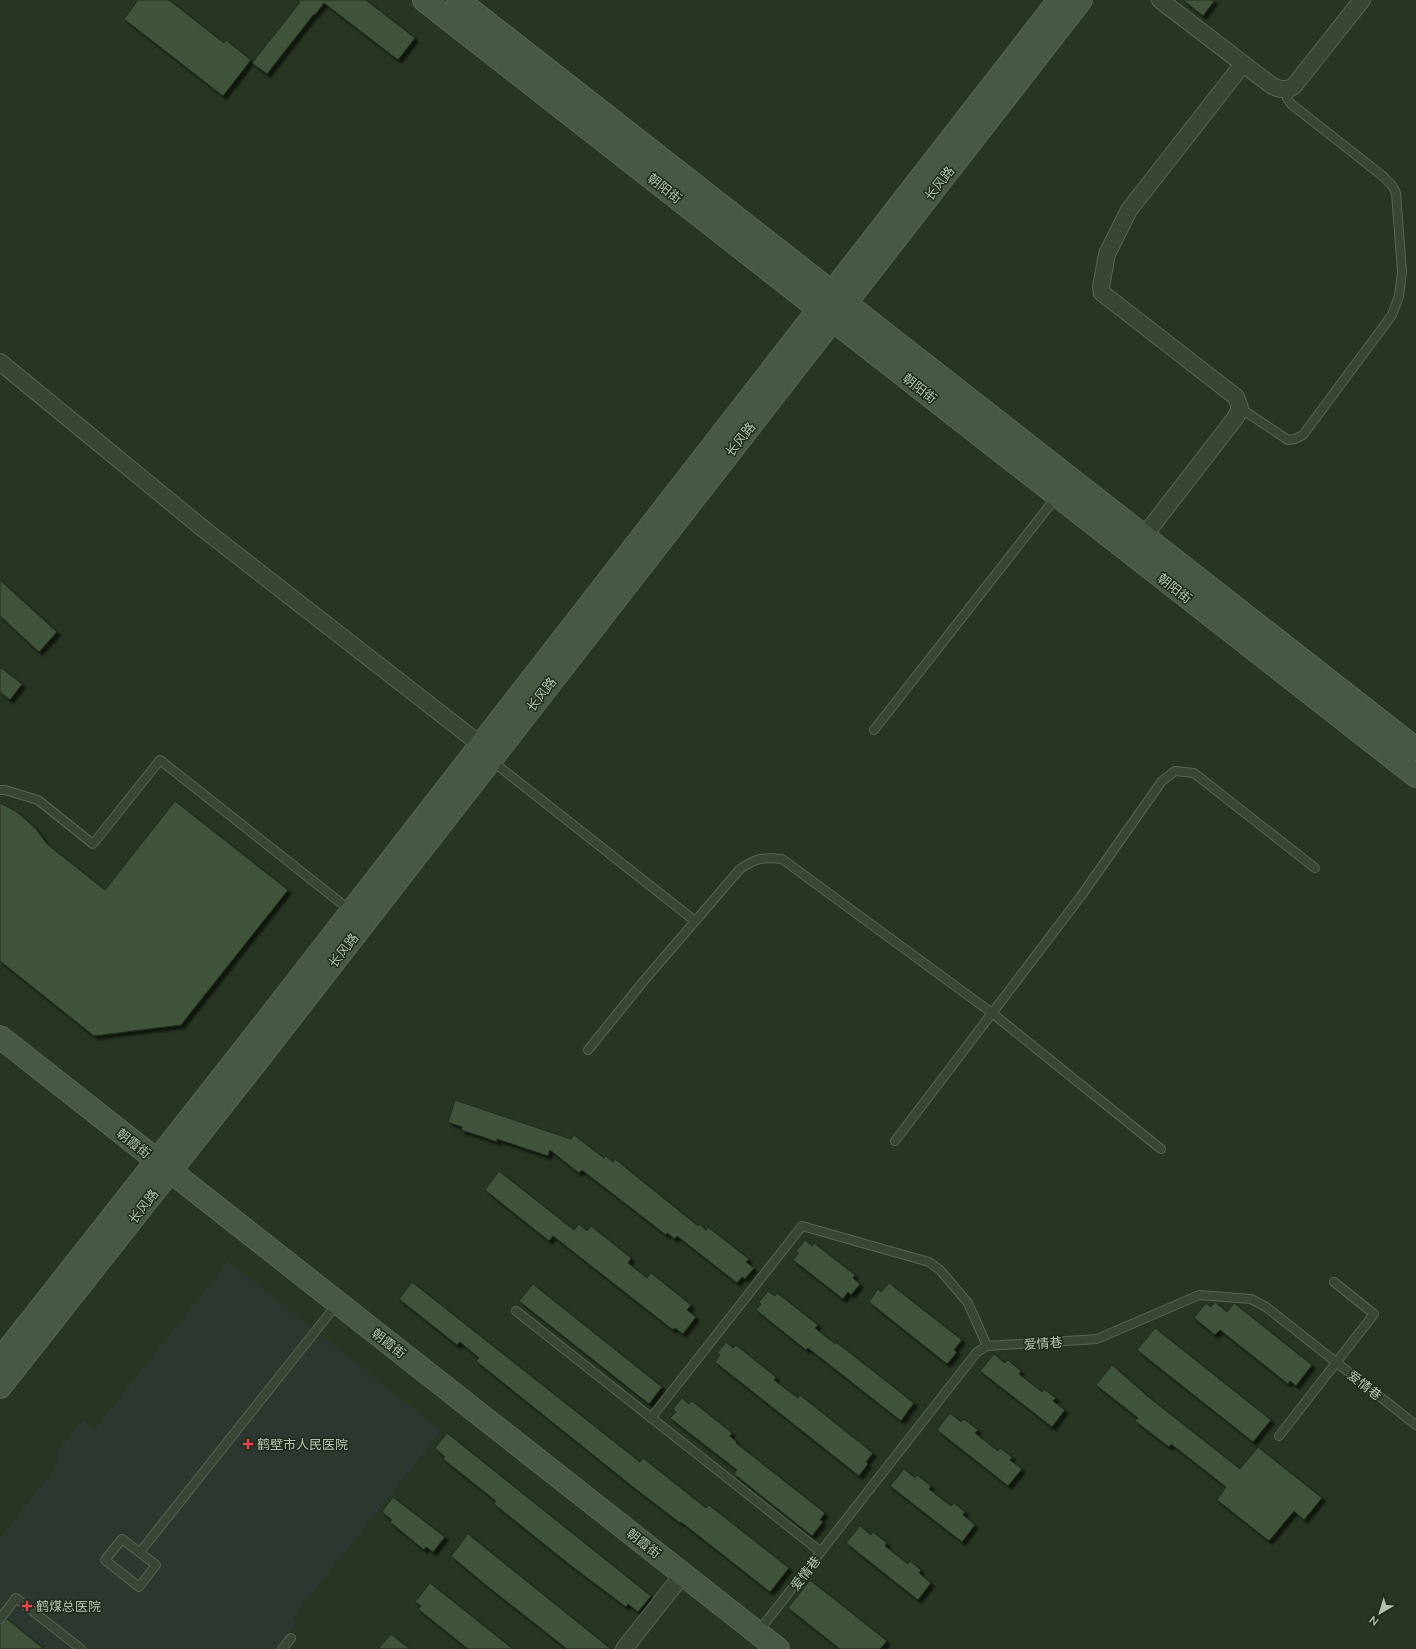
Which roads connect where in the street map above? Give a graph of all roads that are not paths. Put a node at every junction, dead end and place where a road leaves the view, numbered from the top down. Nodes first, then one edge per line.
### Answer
1 (424, 0) edge
2 (458, 0) edge
3 (1059, 0) edge
4 (1081, 0) edge
5 (1160, 0) edge
6 (1362, 0) edge
7 (1243, 64) junction
8 (1293, 87) junction
9 (832, 306) junction
10 (0, 362) edge
11 (1240, 408) junction
12 (1058, 496) junction
13 (1144, 536) junction
14 (874, 730) dead end
15 (1416, 749) edge
16 (486, 752) junction
17 (1416, 776) edge
18 (0, 790) edge
19 (1315, 868) dead end
20 (351, 912) junction
21 (695, 921) junction
22 (992, 1013) junction
23 (0, 1037) edge
24 (588, 1050) dead end
25 (895, 1141) dead end
26 (1161, 1150) dead end
27 (164, 1166) junction
28 (1334, 1282) dead end
29 (338, 1303) junction
30 (516, 1311) dead end
31 (987, 1346) junction
32 (0, 1360) edge
33 (1336, 1362) junction
34 (0, 1387) edge
35 (651, 1418) junction
36 (1416, 1425) edge
37 (1278, 1436) dead end
38 (140, 1552) junction
39 (821, 1552) junction
40 (683, 1574) junction
41 (0, 1619) edge
42 (758, 1633) junction
43 (291, 1638) dead end
44 (81, 1649) edge
45 (282, 1649) edge
46 (624, 1649) edge
47 (778, 1649) edge

1 - 9 main road, 朝阳街
2 - 9 main road, 朝阳街
3 - 9 main road, 长风路
4 - 9 main road, 长风路
5 - 7 street
6 - 8 street
7 - 8 street
7 - 11 street
8 - 11 lane
9 - 12 main road, 朝阳街
9 - 13 main road, 朝阳街
9 - 16 main road, 长风路
10 - 16 street
11 - 13 street
12 - 14 lane
12 - 17 main road, 朝阳街
13 - 15 main road, 朝阳街
16 - 20 main road, 长风路
16 - 21 lane
16 - 27 main road, 长风路
18 - 20 lane
19 - 22 lane
20 - 27 main road, 长风路
21 - 22 lane
21 - 24 lane
22 - 25 lane
22 - 26 lane
23 - 27 main road, 朝霞街
27 - 29 main road, 朝霞街
27 - 32 main road, 长风路
27 - 34 main road, 长风路
28 - 33 lane
29 - 38 lane
29 - 40 main road, 朝霞街
30 - 35 lane
31 - 33 lane, 爱情巷
31 - 35 lane
31 - 39 lane, 爱情巷
33 - 36 lane, 爱情巷
33 - 37 lane
35 - 39 lane
38 - 38 lane
39 - 42 lane, 爱情巷
40 - 42 main road, 朝霞街
40 - 46 street
41 - 44 lane
42 - 47 main road, 朝霞街
43 - 45 lane

